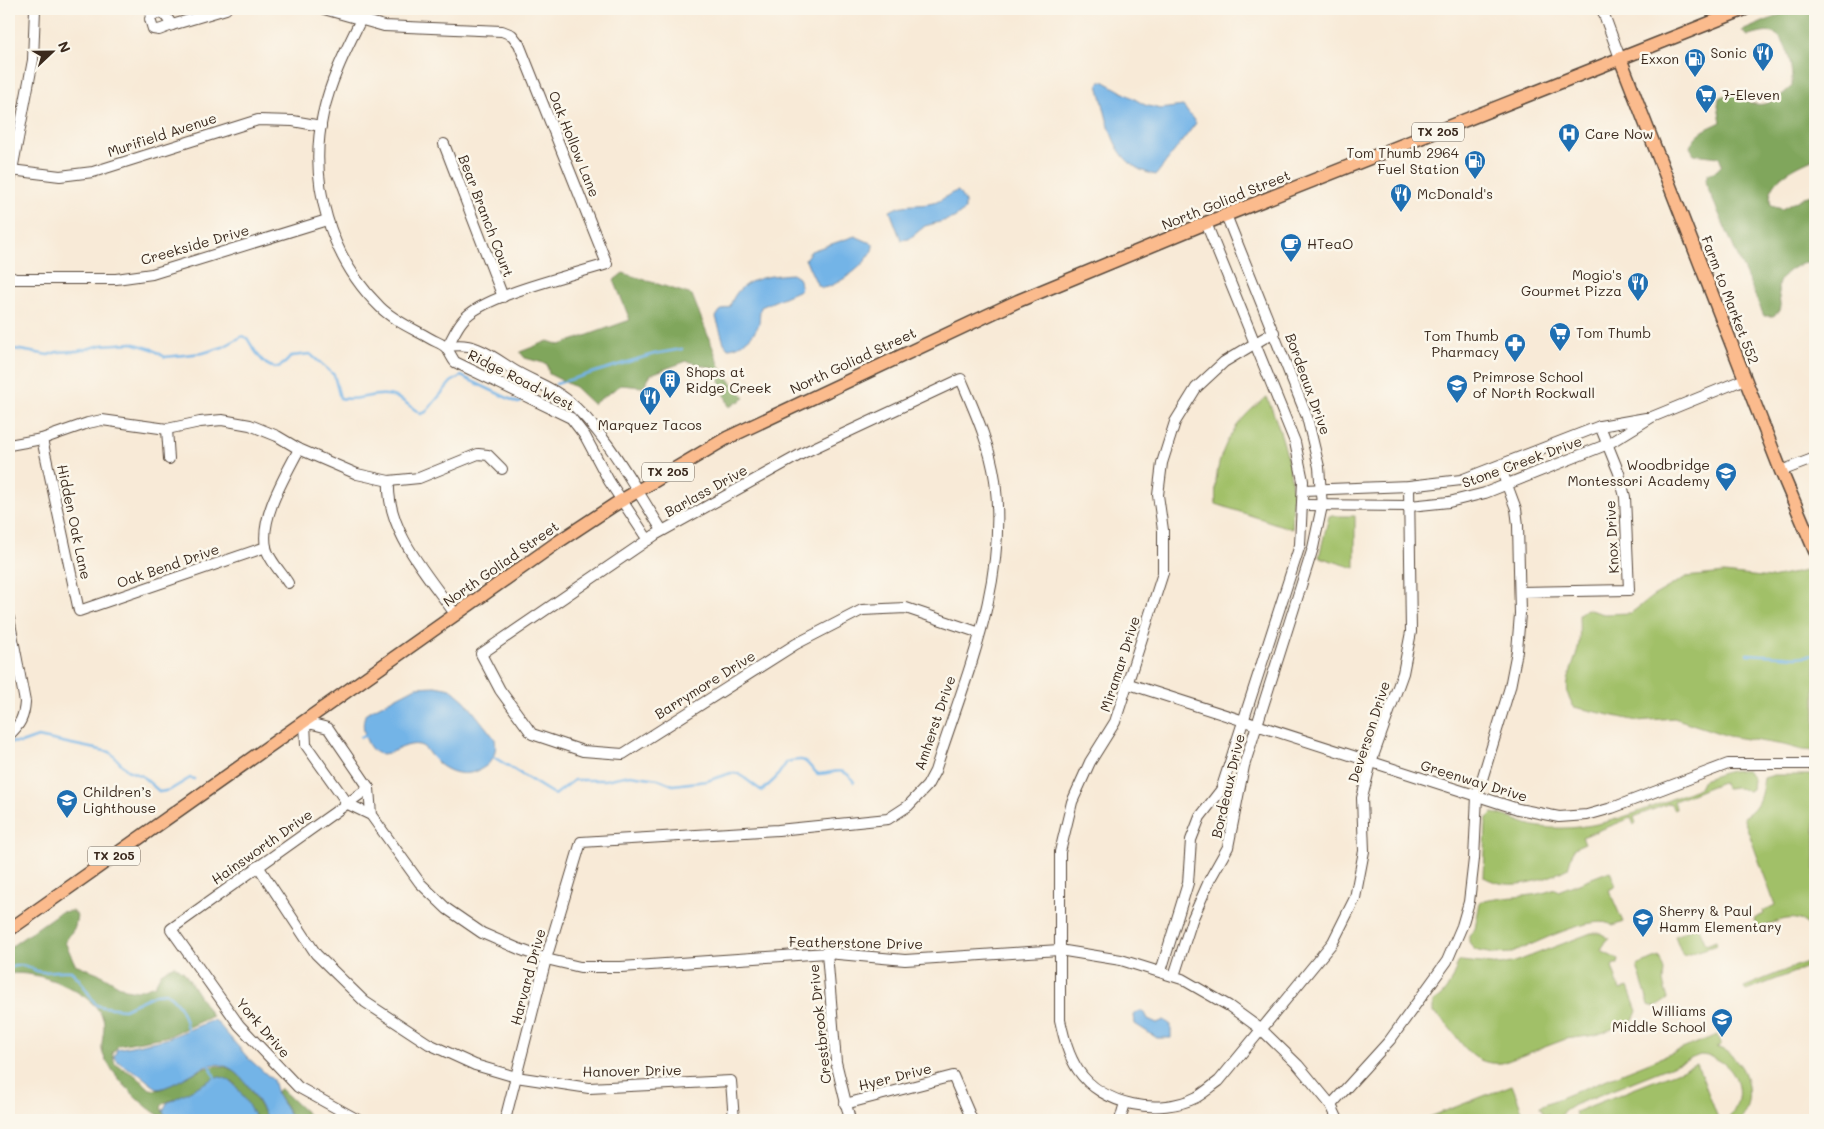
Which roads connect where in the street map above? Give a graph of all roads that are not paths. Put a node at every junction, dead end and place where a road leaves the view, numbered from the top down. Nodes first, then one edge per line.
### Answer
1 (35, 9) edge
2 (226, 9) edge
3 (324, 9) edge
4 (366, 9) edge
5 (1602, 9) edge
6 (1745, 9) edge
7 (362, 19) junction
8 (172, 25) dead end
9 (1620, 58) junction
10 (321, 126) junction
11 (444, 144) dead end
12 (11, 170) junction
13 (9, 186) edge
14 (1226, 215) junction
15 (327, 220) junction
16 (1206, 223) junction
17 (9, 276) edge
18 (503, 297) junction
19 (1274, 332) junction
20 (1255, 342) junction
21 (446, 347) junction
22 (961, 379) joint
23 (1745, 379) junction
24 (1652, 416) junction
25 (1600, 426) junction
26 (594, 428) junction
27 (167, 430) junction
28 (585, 436) junction
29 (42, 439) junction
30 (1608, 444) junction
31 (9, 446) edge
32 (300, 449) junction
33 (1815, 458) edge
34 (169, 459) dead end
35 (1500, 466) junction
36 (502, 469) dead end
37 (1781, 471) junction
38 (389, 481) junction
39 (1507, 484) junction
40 (1409, 486) junction
41 (1322, 488) junction
42 (1303, 490) junction
43 (637, 491) junction
44 (622, 500) junction
45 (1302, 505) junction
46 (1322, 506) junction
47 (1410, 506) junction
48 (662, 530) junction
49 (648, 540) junction
50 (266, 547) junction
51 (1815, 551) edge
52 (288, 583) dead end
53 (1520, 592) junction
54 (79, 611) joint
55 (455, 614) junction
56 (9, 618) edge
57 (1275, 621) junction
58 (1288, 626) junction
59 (980, 634) junction
60 (480, 654) joint
61 (1129, 684) junction
62 (1243, 720) junction
63 (305, 722) junction
64 (1256, 724) junction
65 (9, 735) edge
66 (1371, 762) junction
67 (1815, 764) edge
68 (369, 788) junction
69 (1477, 796) junction
70 (348, 804) junction
71 (371, 815) junction
72 (581, 842) joint
73 (258, 866) junction
74 (171, 929) joint
75 (9, 930) edge
76 (1059, 950) junction
77 (826, 953) junction
78 (546, 959) junction
79 (1160, 971) junction
80 (1174, 976) junction
81 (1262, 1030) junction
82 (516, 1077) junction
83 (1125, 1103) junction
84 (845, 1104) junction
85 (1331, 1105) junction
86 (358, 1120) edge
87 (505, 1120) edge
88 (734, 1120) edge
89 (850, 1120) edge
90 (972, 1120) edge
91 (1120, 1120) edge
92 (1338, 1120) edge

1 - 12 street
2 - 8 street
3 - 7 street
4 - 7 street, Ridge Road West
5 - 9 street
6 - 9 main road, North Goliad Street / TX 205
7 - 10 street, Ridge Road West
7 - 18 street, Oak Hollow Lane
9 - 14 main road, North Goliad Street / TX 205
9 - 23 main road, Farm to Market 552
10 - 12 street, Murifield Avenue
10 - 15 street, Ridge Road West
11 - 18 street, Bear Branch Court
12 - 13 street
14 - 16 main road, North Goliad Street / TX 205
14 - 19 street, Bordeaux Drive
15 - 17 street, Creekside Drive
15 - 21 street, Ridge Road West
16 - 20 street, Bordeaux Drive
16 - 43 main road, North Goliad Street / TX 205
18 - 21 street
19 - 20 street, Miramar Drive
19 - 41 street, Bordeaux Drive
20 - 42 street, Bordeaux Drive
20 - 61 street, Miramar Drive
21 - 26 street, Ridge Road West
21 - 28 street, Ridge Road West
22 - 48 street, Barlass Drive
22 - 59 street, Amherst Drive
23 - 24 street, Stone Creek Drive
23 - 37 main road, Farm to Market 552
24 - 25 street, Stone Creek Drive
24 - 30 street, Stone Creek Drive
25 - 30 street, Knox Drive
25 - 35 street, Stone Creek Drive
26 - 28 street
26 - 43 street, Ridge Road West
27 - 29 street
27 - 32 street
27 - 34 street
28 - 44 street, Ridge Road West
29 - 31 street
29 - 54 street, Hidden Oak Lane
30 - 39 street, Stone Creek Drive
30 - 53 street, Knox Drive
32 - 38 street
32 - 50 street
33 - 37 street
35 - 39 street
35 - 40 street, Stone Creek Drive
36 - 38 street
37 - 51 main road, Farm to Market 552
38 - 55 street
39 - 47 street, Stone Creek Drive
39 - 53 street
40 - 41 street, Stone Creek Drive
40 - 47 street, Deverson Drive
41 - 42 street, Stone Creek Drive
41 - 46 street, Bordeaux Drive
42 - 45 street, Bordeaux Drive
43 - 44 main road, North Goliad Street / TX 205
43 - 48 street, Ridge Road West
44 - 49 street, Ridge Road West
44 - 55 main road, North Goliad Street / TX 205
45 - 46 street, Stone Creek Drive
45 - 57 street, Bordeaux Drive
46 - 47 street, Stone Creek Drive
46 - 58 street, Bordeaux Drive
47 - 66 street, Deverson Drive
48 - 49 street, Barlass Drive
49 - 60 street, Barlass Drive
50 - 52 street
50 - 54 street, Oak Bend Drive
53 - 69 street
55 - 63 main road, North Goliad Street / TX 205
56 - 65 street
57 - 58 street
57 - 62 street, Bordeaux Drive
58 - 64 street, Bordeaux Drive
59 - 60 street, Barrymore Drive
59 - 72 street, Amherst Drive
61 - 62 street, Greenway Drive
61 - 76 street, Miramar Drive
62 - 64 street, Greenway Drive
62 - 79 street, Bordeaux Drive
63 - 68 street
63 - 70 street, Featherstone Drive
63 - 75 main road, North Goliad Street / TX 205
64 - 66 street, Greenway Drive
64 - 80 street, Bordeaux Drive
66 - 69 street, Greenway Drive
66 - 81 street, Deverson Drive
67 - 69 street, Greenway Drive
68 - 70 street, Hainsworth Drive
68 - 71 street
69 - 85 street
70 - 71 street, Featherstone Drive
70 - 73 street, Hainsworth Drive
71 - 78 street, Featherstone Drive
72 - 78 street, Harvard Drive
73 - 74 street, Hainsworth Drive
73 - 82 street, Hanover Drive
74 - 86 street, York Drive
76 - 77 street, Featherstone Drive
76 - 79 street, Featherstone Drive
76 - 83 street, Miramar Drive
77 - 78 street, Featherstone Drive
77 - 84 street, Crestbrook Drive
78 - 82 street, Harvard Drive
79 - 80 street, Featherstone Drive
80 - 81 street, Featherstone Drive
81 - 83 street, Deverson Drive
81 - 85 street, Featherstone Drive
82 - 87 street, Harvard Drive
82 - 88 street, Hanover Drive
83 - 91 street
84 - 89 street, Crestbrook Drive
84 - 90 street, Hyer Drive
85 - 92 street, Featherstone Drive

